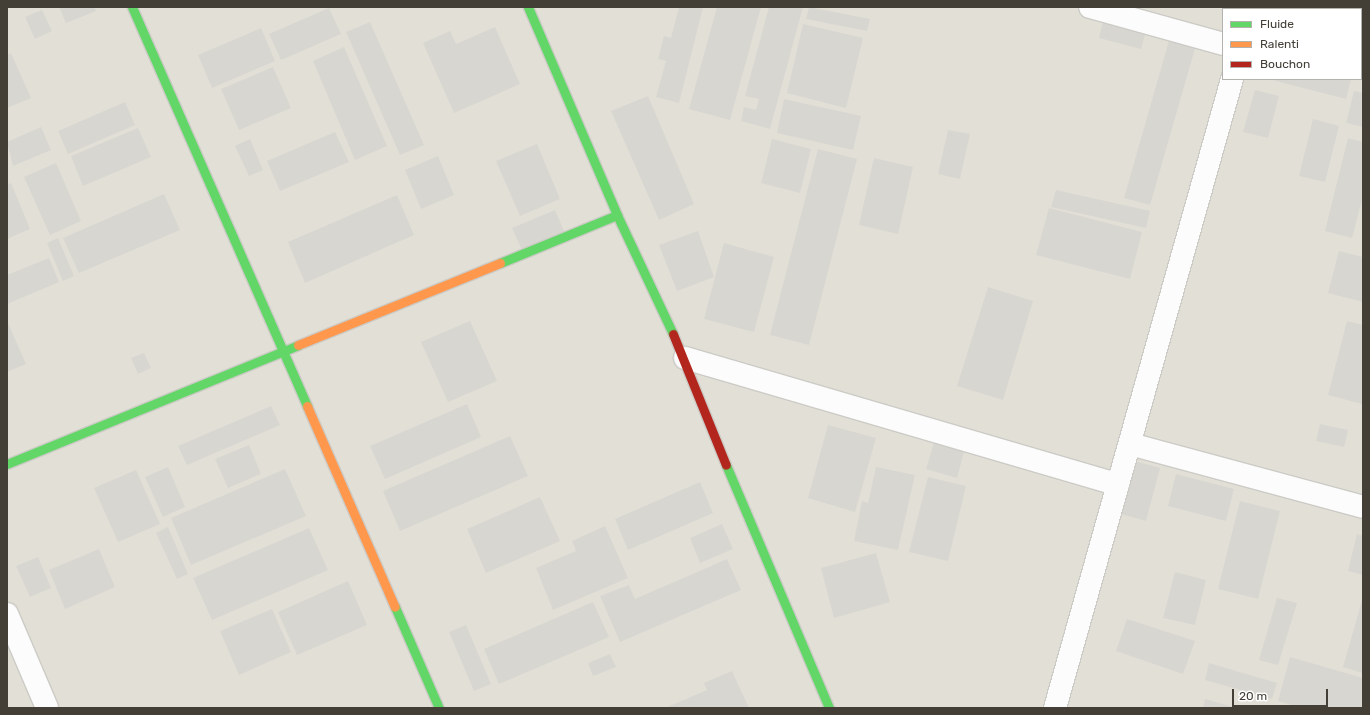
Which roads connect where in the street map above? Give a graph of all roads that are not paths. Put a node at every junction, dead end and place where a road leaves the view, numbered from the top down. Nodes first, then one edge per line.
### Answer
1 (132, 7) edge
2 (528, 7) edge
3 (1090, 7) edge
4 (1222, 44) edge
5 (1232, 80) edge
6 (617, 215) junction
7 (282, 350) junction
8 (685, 358) junction
9 (1130, 444) junction
10 (7, 464) edge
11 (1118, 485) junction
12 (1363, 507) edge
13 (7, 614) edge
14 (47, 708) edge
15 (439, 708) edge
16 (829, 708) edge
17 (1055, 708) edge

1 - 7 street
2 - 6 street
3 - 4 street
5 - 9 street
6 - 7 street
6 - 8 street
7 - 10 street
7 - 15 street
8 - 11 street
8 - 16 street
9 - 11 street
9 - 12 street
11 - 17 street
13 - 14 street

